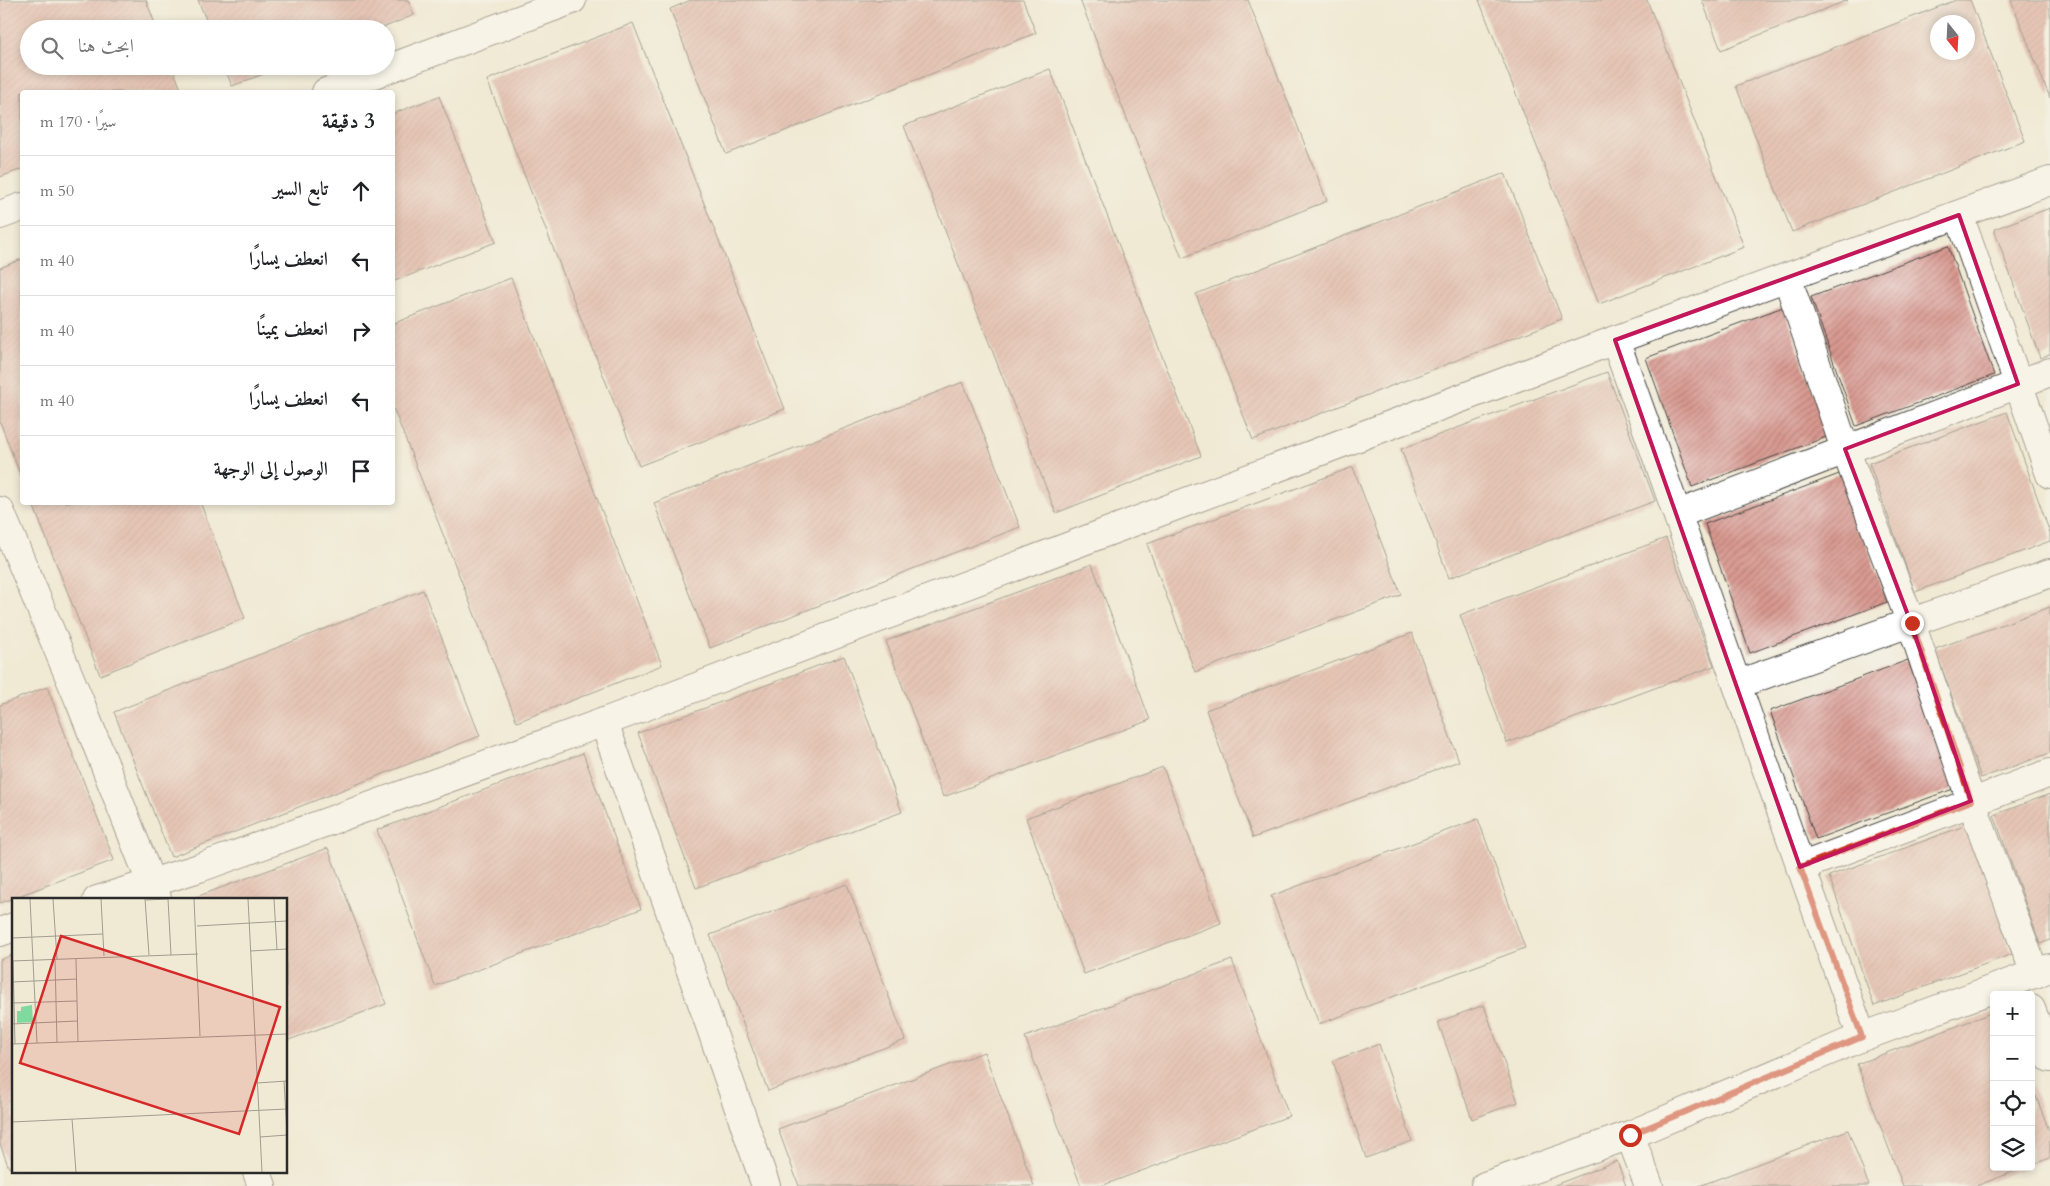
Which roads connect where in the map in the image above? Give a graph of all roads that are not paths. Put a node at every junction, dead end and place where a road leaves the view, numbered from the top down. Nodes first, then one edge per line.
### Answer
1 (572, 0) edge
2 (395, 66) edge
3 (371, 75) edge
4 (331, 90) edge
5 (2050, 181) edge
6 (20, 208) edge
7 (0, 215) edge
8 (1959, 215) junction
9 (1786, 277) junction
10 (1614, 340) junction
11 (2050, 372) edge
12 (2018, 384) junction
13 (1845, 449) junction
14 (2050, 474) edge
15 (0, 511) edge
16 (1678, 514) junction
17 (2050, 573) edge
18 (1912, 623) junction
19 (1738, 684) junction
20 (604, 722) junction
21 (2050, 773) edge
22 (1971, 801) junction
23 (1800, 867) junction
24 (154, 891) edge
25 (110, 898) edge
26 (12, 928) edge
27 (0, 932) edge
28 (2033, 979) edge
29 (2035, 1019) edge
30 (1862, 1037) junction
31 (2050, 1058) edge
32 (1630, 1135) junction
33 (258, 1174) edge
34 (262, 1186) edge
35 (766, 1186) edge
36 (1485, 1186) edge
37 (1649, 1186) edge

1 - 2 street
3 - 4 street
5 - 8 street
6 - 7 street
8 - 9 street
8 - 12 street
9 - 10 street
9 - 13 street
10 - 16 street
10 - 20 street
11 - 12 street
12 - 13 street
12 - 14 street
13 - 16 street
13 - 18 street
15 - 24 street
16 - 19 street
17 - 18 street
18 - 19 street
18 - 22 street
19 - 23 street
20 - 24 street
20 - 35 street
21 - 22 street
22 - 23 street
22 - 28 street
23 - 30 street
24 - 25 street
26 - 27 street
28 - 30 street
29 - 31 street
30 - 32 street
32 - 36 street
32 - 37 street
33 - 34 street

